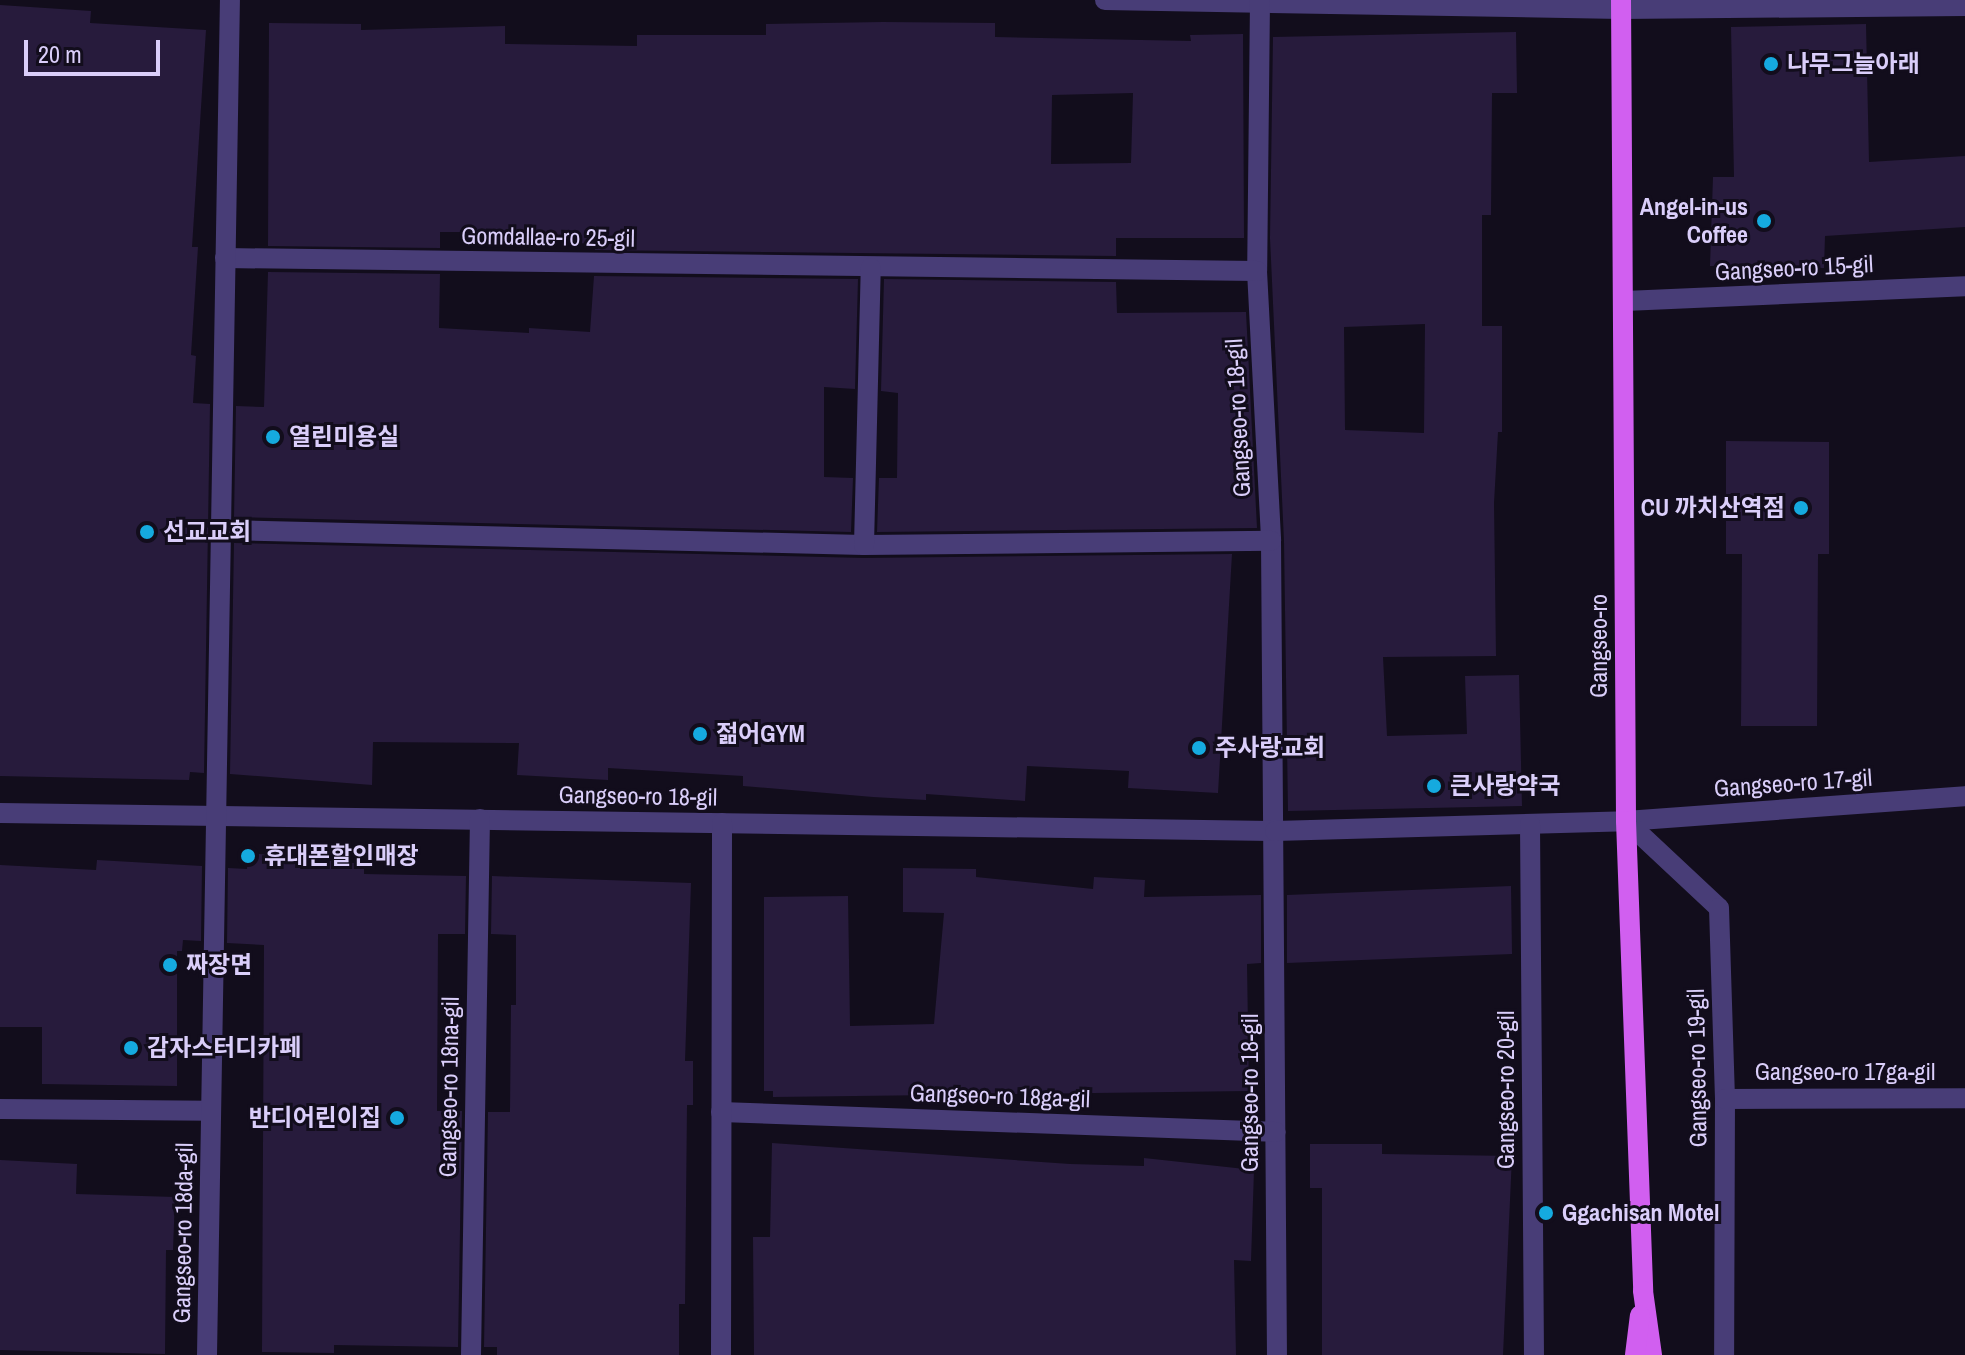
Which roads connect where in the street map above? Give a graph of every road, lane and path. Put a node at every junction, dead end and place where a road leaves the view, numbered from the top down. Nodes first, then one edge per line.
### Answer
1 (230, 0) edge
2 (1105, 0) edge
3 (1260, 2) edge
4 (1621, 4) edge
5 (1965, 6) edge
6 (225, 258) junction
7 (871, 268) junction
8 (1257, 271) junction
9 (1965, 286) edge
10 (1625, 301) junction
11 (220, 530) junction
12 (1271, 541) junction
13 (864, 545) junction
14 (1965, 796) edge
15 (0, 813) edge
16 (214, 815) junction
17 (480, 819) junction
18 (1626, 821) junction
19 (722, 823) junction
20 (1530, 824) junction
21 (1275, 831) junction
22 (1965, 1098) edge
23 (1725, 1099) junction
24 (0, 1109) edge
25 (210, 1111) junction
26 (721, 1112) junction
27 (1276, 1132) junction
28 (1643, 1291) junction
29 (207, 1355) edge
30 (471, 1355) edge
31 (721, 1355) edge
32 (1277, 1355) edge
33 (1534, 1355) edge
34 (1635, 1355) edge
35 (1652, 1355) edge
36 (1724, 1355) edge

1 - 6 street
2 - 3 street
3 - 4 street
3 - 8 street, Gangseo-ro 18-gil
4 - 5 street
4 - 10 main road, Gangseo-ro
6 - 7 street, Gomdallae-ro 25-gil
6 - 11 street
7 - 8 street, Gomdallae-ro 25-gil
7 - 13 street
8 - 12 street, Gangseo-ro 18-gil
9 - 10 street, Gangseo-ro 15-gil
10 - 18 main road, Gangseo-ro
11 - 13 street
11 - 16 street
12 - 13 street
12 - 21 street, Gangseo-ro 18-gil
14 - 18 street, Gangseo-ro 17-gil
15 - 16 street, Gangseo-ro 18-gil
16 - 17 street, Gangseo-ro 18-gil
16 - 25 street, Gangseo-ro 18da-gil
17 - 19 street, Gangseo-ro 18-gil
17 - 30 street, Gangseo-ro 18na-gil
18 - 20 street, Gangseo-ro 18-gil
18 - 23 street, Gangseo-ro 19-gil
18 - 28 main road, Gangseo-ro
19 - 21 street, Gangseo-ro 18-gil
19 - 26 street
20 - 21 street, Gangseo-ro 18-gil
20 - 33 street, Gangseo-ro 20-gil
21 - 27 street, Gangseo-ro 18-gil
22 - 23 street, Gangseo-ro 17ga-gil
23 - 36 street, Gangseo-ro 19-gil
24 - 25 street, Gangseo-ro 18da-gil
25 - 29 street, Gangseo-ro 18da-gil
26 - 27 street, Gangseo-ro 18ga-gil
26 - 31 street
27 - 32 street, Gangseo-ro 18-gil
28 - 34 main road, Gangseo-ro
28 - 35 main road, Gangseo-ro

